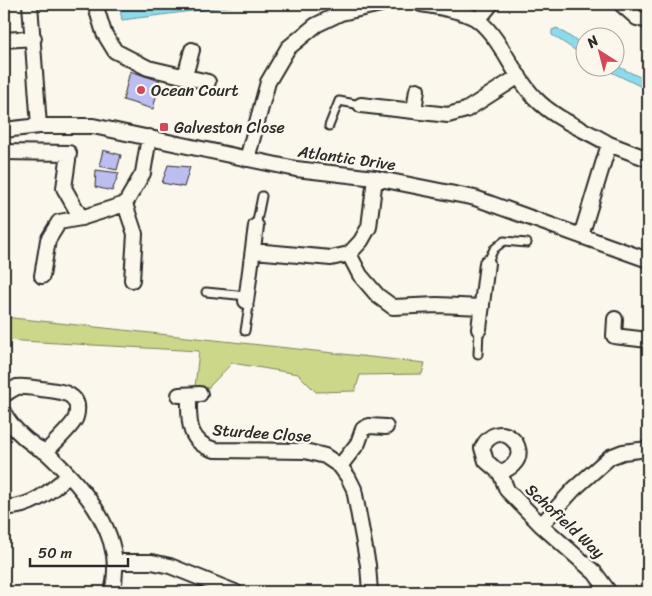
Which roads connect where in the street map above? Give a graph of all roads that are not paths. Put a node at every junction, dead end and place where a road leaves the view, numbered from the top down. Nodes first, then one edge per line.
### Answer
1 (30, 4) edge
2 (95, 4) edge
3 (381, 4) edge
4 (421, 4) edge
5 (491, 4) edge
6 (621, 4) edge
7 (478, 20) junction
8 (648, 21) edge
9 (34, 38) junction
10 (4, 40) edge
11 (192, 50) dead end
12 (184, 76) junction
13 (519, 76) junction
14 (208, 82) dead end
15 (417, 90) dead end
16 (361, 106) joint
17 (414, 111) junction
18 (39, 126) junction
19 (329, 126) dead end
20 (4, 130) edge
21 (149, 137) junction
22 (609, 144) junction
23 (4, 152) edge
24 (248, 159) junction
25 (648, 159) edge
26 (375, 178) junction
27 (262, 196) dead end
28 (125, 204) junction
29 (81, 218) junction
30 (256, 226) joint
31 (581, 236) junction
32 (527, 243) dead end
33 (254, 251) junction
34 (349, 254) junction
35 (648, 260) edge
36 (487, 263) joint
37 (42, 276) dead end
38 (132, 280) dead end
39 (206, 292) dead end
40 (247, 299) junction
41 (482, 307) junction
42 (615, 319) dead end
43 (480, 329) joint
44 (245, 331) dead end
45 (648, 340) edge
46 (478, 354) dead end
47 (4, 395) edge
48 (189, 395) dead end
49 (4, 413) edge
50 (386, 427) dead end
51 (46, 452) junction
52 (646, 452) edge
53 (340, 466) junction
54 (500, 473) dead end
55 (68, 476) junction
56 (4, 506) edge
57 (541, 525) junction
58 (116, 562) junction
59 (112, 592) edge
60 (235, 592) edge
61 (370, 592) edge
62 (610, 592) edge

1 - 9 street
2 - 12 street
3 - 24 street
4 - 7 street
5 - 7 street
6 - 8 street
7 - 13 street
9 - 10 street
9 - 18 street
11 - 12 street
12 - 14 street
13 - 17 street
13 - 22 street
15 - 17 street
16 - 17 street
16 - 19 lane
18 - 20 street, Atlantic Drive
18 - 21 street, Atlantic Drive
21 - 24 street, Atlantic Drive
21 - 28 street
22 - 25 street
22 - 31 street
23 - 29 street
24 - 26 street, Atlantic Drive
26 - 31 street, Atlantic Drive
26 - 34 street
27 - 30 lane
28 - 29 street
28 - 38 street
29 - 37 street
30 - 33 street
31 - 35 street, Atlantic Drive
32 - 36 lane
33 - 34 street
33 - 40 street
34 - 41 street
36 - 41 street
39 - 40 lane
40 - 44 lane
41 - 43 street
42 - 45 street
43 - 46 lane
47 - 51 street
48 - 53 street, Sturdee Close
49 - 51 street
50 - 53 street
51 - 55 street
52 - 57 street
53 - 61 street
54 - 57 street, Schofield Way
55 - 56 street
55 - 58 street
57 - 62 street, Schofield Way
58 - 59 street
58 - 60 street

